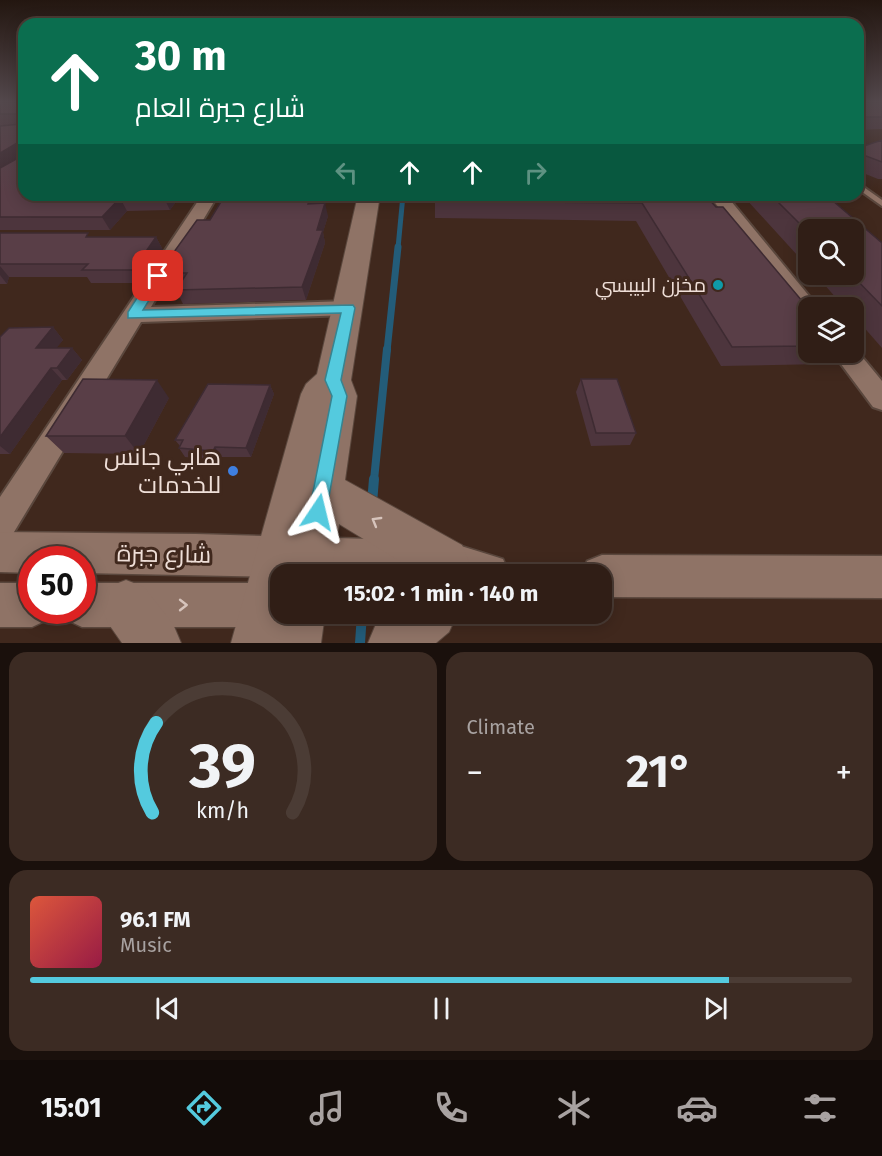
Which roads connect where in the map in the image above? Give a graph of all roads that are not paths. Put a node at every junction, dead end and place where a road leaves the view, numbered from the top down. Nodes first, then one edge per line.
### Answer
1 (864, 190) edge
2 (204, 201) edge
3 (368, 201) edge
4 (722, 201) edge
5 (882, 204) edge
6 (798, 297) edge
7 (349, 308) junction
8 (133, 315) junction
9 (853, 363) edge
10 (333, 380) junction
11 (882, 399) edge
12 (322, 490) junction
13 (0, 526) edge
14 (0, 552) edge
15 (296, 561) edge
16 (445, 562) junction
17 (452, 564) edge
18 (612, 576) edge
19 (882, 577) edge
20 (0, 605) edge
21 (18, 605) edge
22 (121, 618) edge
23 (270, 622) edge
24 (418, 624) edge
25 (394, 643) edge

1 - 5 lane
2 - 8 street
3 - 7 main road
4 - 6 street
7 - 8 street
7 - 10 main road
8 - 13 street
9 - 11 street
10 - 12 main road
10 - 15 main road
12 - 15 main road
16 -> 12 main road
14 - 15 street, شارع جبرة
15 - 16 street, شارع جبرة
16 - 17 street, شارع جبرة
18 - 19 street
20 - 21 street
22 -> 23 street
24 - 25 main road

